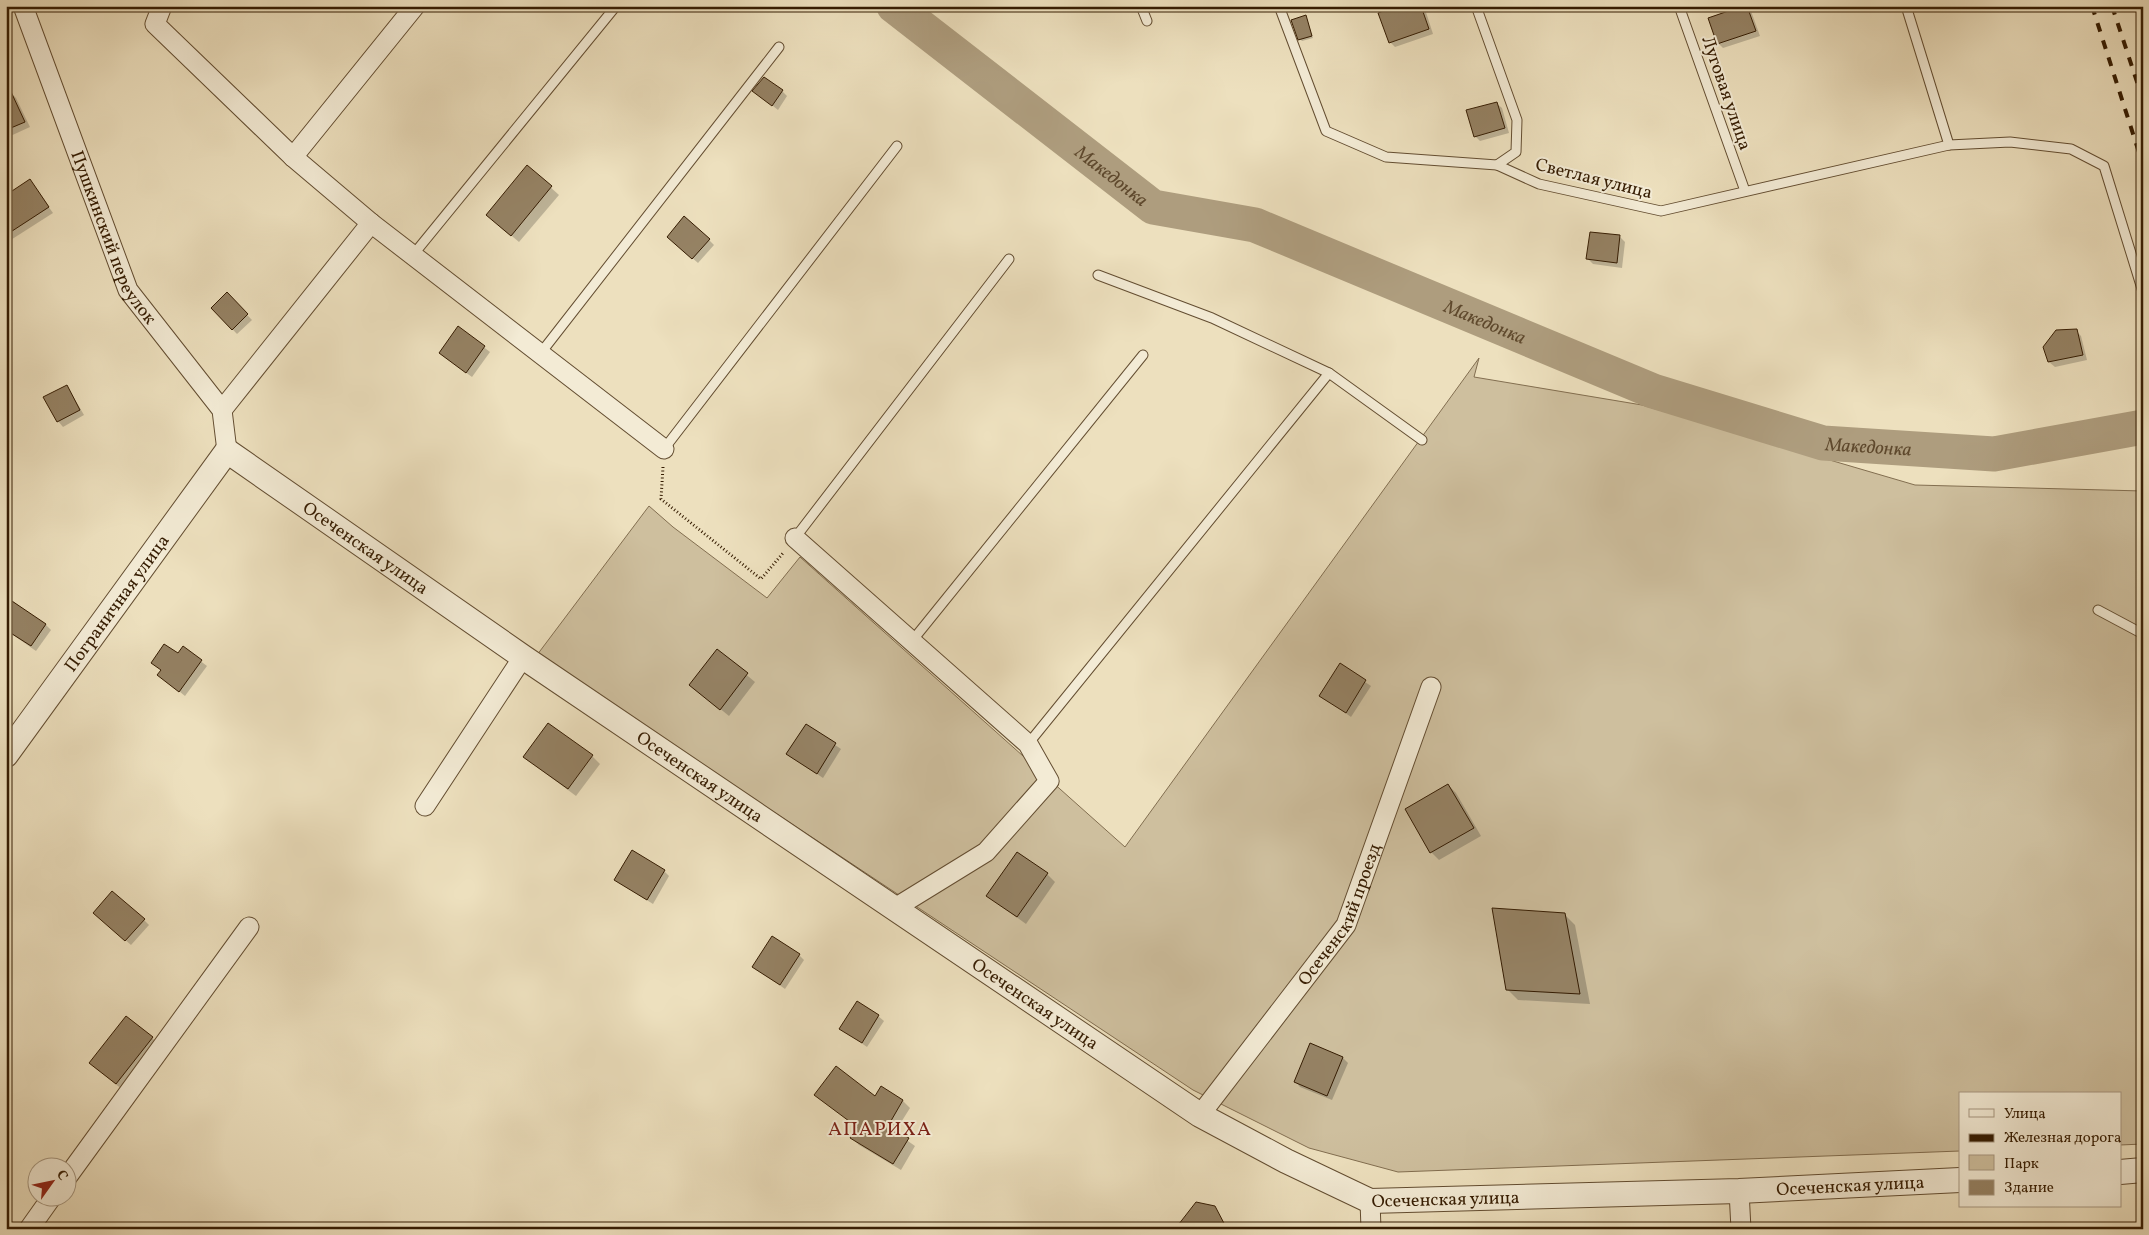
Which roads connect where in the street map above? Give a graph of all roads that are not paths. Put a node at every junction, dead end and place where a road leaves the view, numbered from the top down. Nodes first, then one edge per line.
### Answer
1 (23, 6) edge
2 (162, 6) edge
3 (415, 6) edge
4 (616, 6) edge
5 (1140, 6) edge
6 (1279, 6) edge
7 (1476, 6) edge
8 (1679, 6) edge
9 (1906, 6) edge
10 (1147, 21) dead end
11 (779, 47) dead end
12 (1949, 145) junction
13 (896, 146) dead end
14 (293, 157) junction
15 (1497, 165) junction
16 (1745, 191) junction
17 (371, 223) junction
18 (413, 255) junction
19 (1009, 259) dead end
20 (1098, 275) dead end
21 (2143, 292) edge
22 (540, 354) junction
23 (1143, 355) dead end
24 (1329, 373) junction
25 (222, 410) junction
26 (1422, 440) dead end
27 (664, 449) joint
28 (227, 451) junction
29 (795, 538) joint
30 (2098, 610) dead end
31 (2143, 634) edge
32 (912, 641) junction
33 (523, 657) junction
34 (1431, 687) dead end
35 (1028, 744) junction
36 (6, 755) edge
37 (425, 806) dead end
38 (895, 908) junction
39 (250, 927) dead end
40 (1200, 1115) junction
41 (78, 1162) edge
42 (2143, 1170) edge
43 (2122, 1172) edge
44 (1959, 1180) edge
45 (1739, 1191) junction
46 (1370, 1201) junction
47 (45, 1208) edge
48 (29, 1229) edge
49 (1371, 1229) edge
50 (1741, 1229) edge

1 - 25 street, Пушкинский переулок
2 - 14 street
3 - 14 street
4 - 18 lane
5 - 10 lane
6 - 15 lane, Светлая улица
7 - 15 lane
8 - 16 lane, Луговая улица
9 - 12 lane
11 - 22 lane
12 - 16 lane, Светлая улица
12 - 21 lane, Светлая улица
13 - 27 lane
14 - 17 street
15 - 16 lane, Светлая улица
17 - 18 street
17 - 25 street
18 - 22 street
19 - 29 lane
20 - 24 lane
22 - 27 street
23 - 32 lane
24 - 26 lane
24 - 35 lane
25 - 28 street
28 - 33 street, Осеченская улица
28 - 36 street, Пограничная улица
29 - 32 street
30 - 31 lane
32 - 35 street
33 - 37 street
33 - 38 street, Осеченская улица
34 - 40 street, Осеченский проезд
35 - 38 street
38 - 40 street, Осеченская улица
39 - 41 street
40 - 46 street, Осеченская улица
42 - 43 street
44 - 45 street, Осеченская улица
45 - 46 street, Осеченская улица
45 - 50 street
46 - 49 street
47 - 48 street

